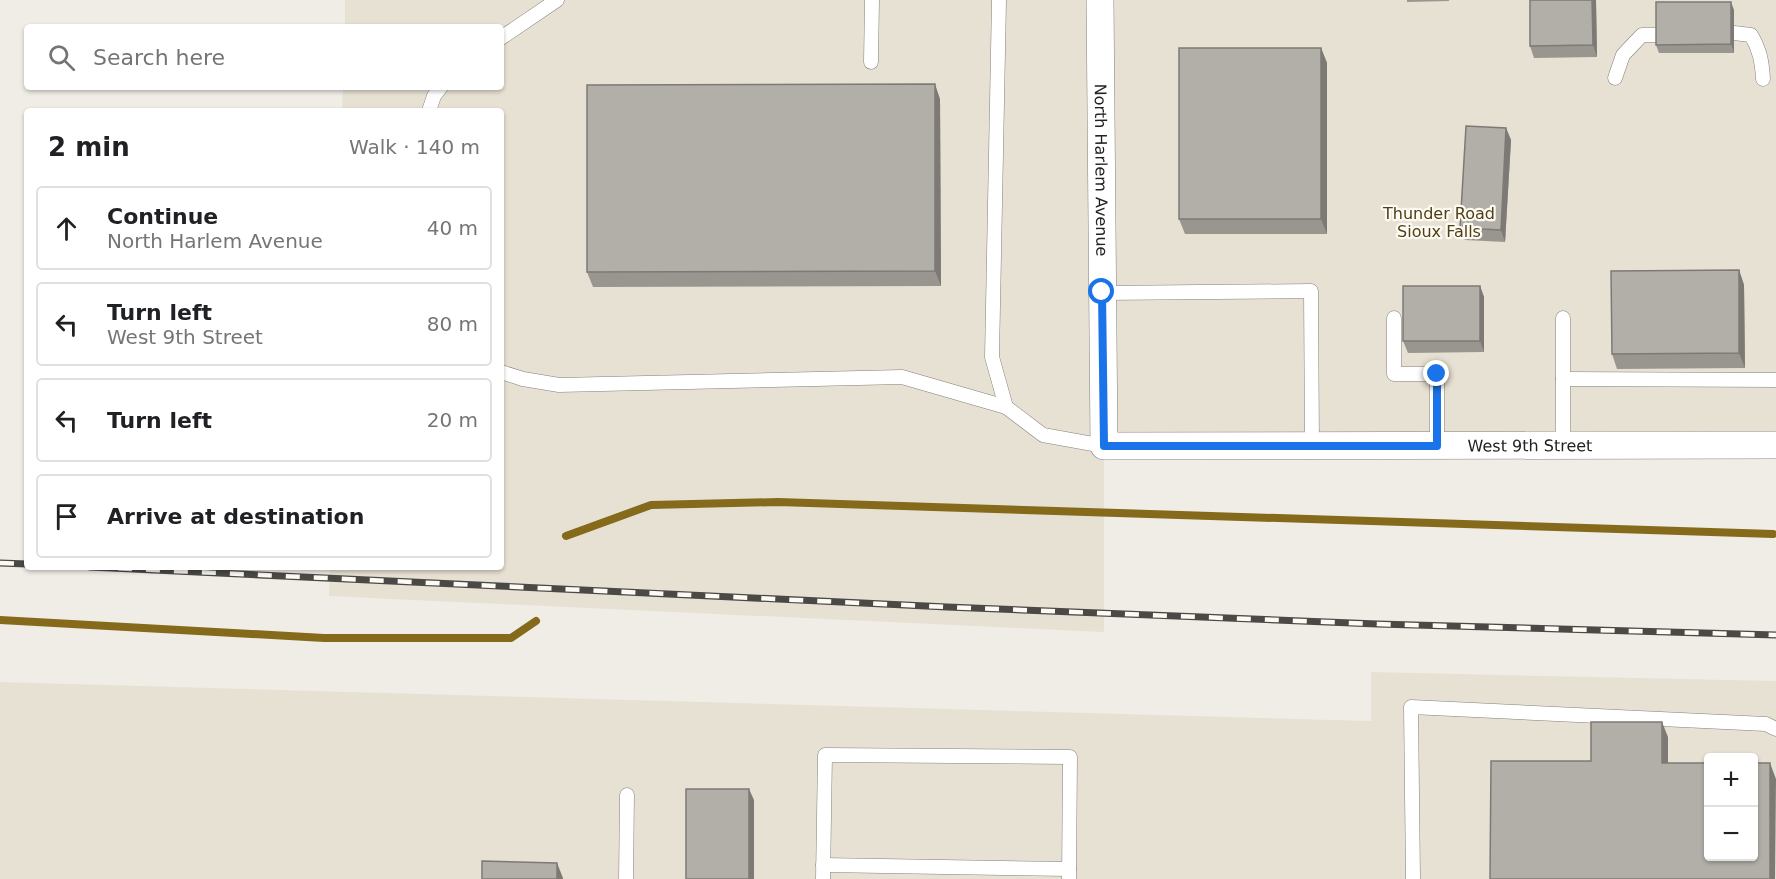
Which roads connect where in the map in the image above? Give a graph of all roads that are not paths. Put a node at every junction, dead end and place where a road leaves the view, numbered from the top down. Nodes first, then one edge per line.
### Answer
1 (557, 0) edge
2 (872, 0) edge
3 (999, 0) edge
4 (1100, 0) edge
5 (1734, 33) edge
6 (1659, 35) edge
7 (504, 36) edge
8 (871, 62) dead end
9 (1615, 78) dead end
10 (1763, 80) dead end
11 (439, 90) edge
12 (430, 108) edge
13 (1102, 292) junction
14 (1394, 318) dead end
15 (1563, 318) dead end
16 (504, 373) edge
17 (1563, 379) junction
18 (1776, 380) edge
19 (1006, 406) junction
20 (1776, 445) edge
21 (1104, 446) junction
22 (1312, 446) junction
23 (1437, 446) junction
24 (1563, 446) junction
25 (1776, 729) edge
26 (627, 795) dead end
27 (823, 872) edge
28 (1069, 874) edge
29 (626, 879) edge
30 (1413, 879) edge

1 - 7 lane
2 - 8 lane
3 - 19 lane
4 - 13 street, North Harlem Avenue
5 - 10 lane
6 - 9 lane
11 - 12 lane
13 - 21 street, North Harlem Avenue
13 - 22 lane
14 - 23 lane
15 - 17 lane
16 - 19 lane
17 - 18 lane
17 - 24 lane
19 - 21 lane
20 - 24 street, West 9th Street
21 - 22 street, West 9th Street
22 - 23 street, West 9th Street
23 - 24 street, West 9th Street
25 - 30 lane
26 - 29 lane
27 - 28 lane
27 - 28 lane

